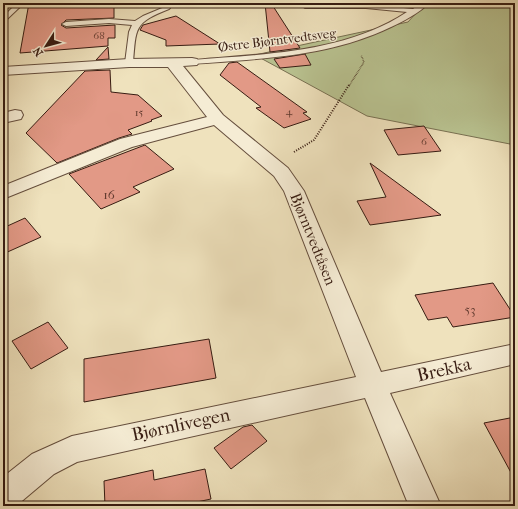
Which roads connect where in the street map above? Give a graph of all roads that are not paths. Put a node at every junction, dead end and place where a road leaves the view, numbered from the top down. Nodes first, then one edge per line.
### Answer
1 (21, 3) edge
2 (426, 3) edge
3 (305, 6) dead end
4 (167, 8) dead end
5 (416, 11) junction
6 (3, 21) edge
7 (135, 23) junction
8 (66, 24) dead end
9 (182, 62) junction
10 (129, 63) junction
11 (3, 71) edge
12 (217, 119) junction
13 (3, 193) edge
14 (515, 354) edge
15 (373, 385) junction
16 (3, 497) edge
17 (425, 506) edge

1 - 6 lane
2 - 5 lane, Østre Bjørntvedtsveg
3 - 5 lane
4 - 7 lane
5 - 9 lane, Østre Bjørntvedtsveg
7 - 8 lane
7 - 10 lane
9 - 10 street
9 - 12 street, Bjørntvedtåsen
10 - 11 street
12 - 13 street
12 - 15 street, Bjørntvedtåsen
14 - 15 street, Brekka
15 - 16 street, Bjørnlivegen
15 - 17 street, Bjørntvedtåsen

